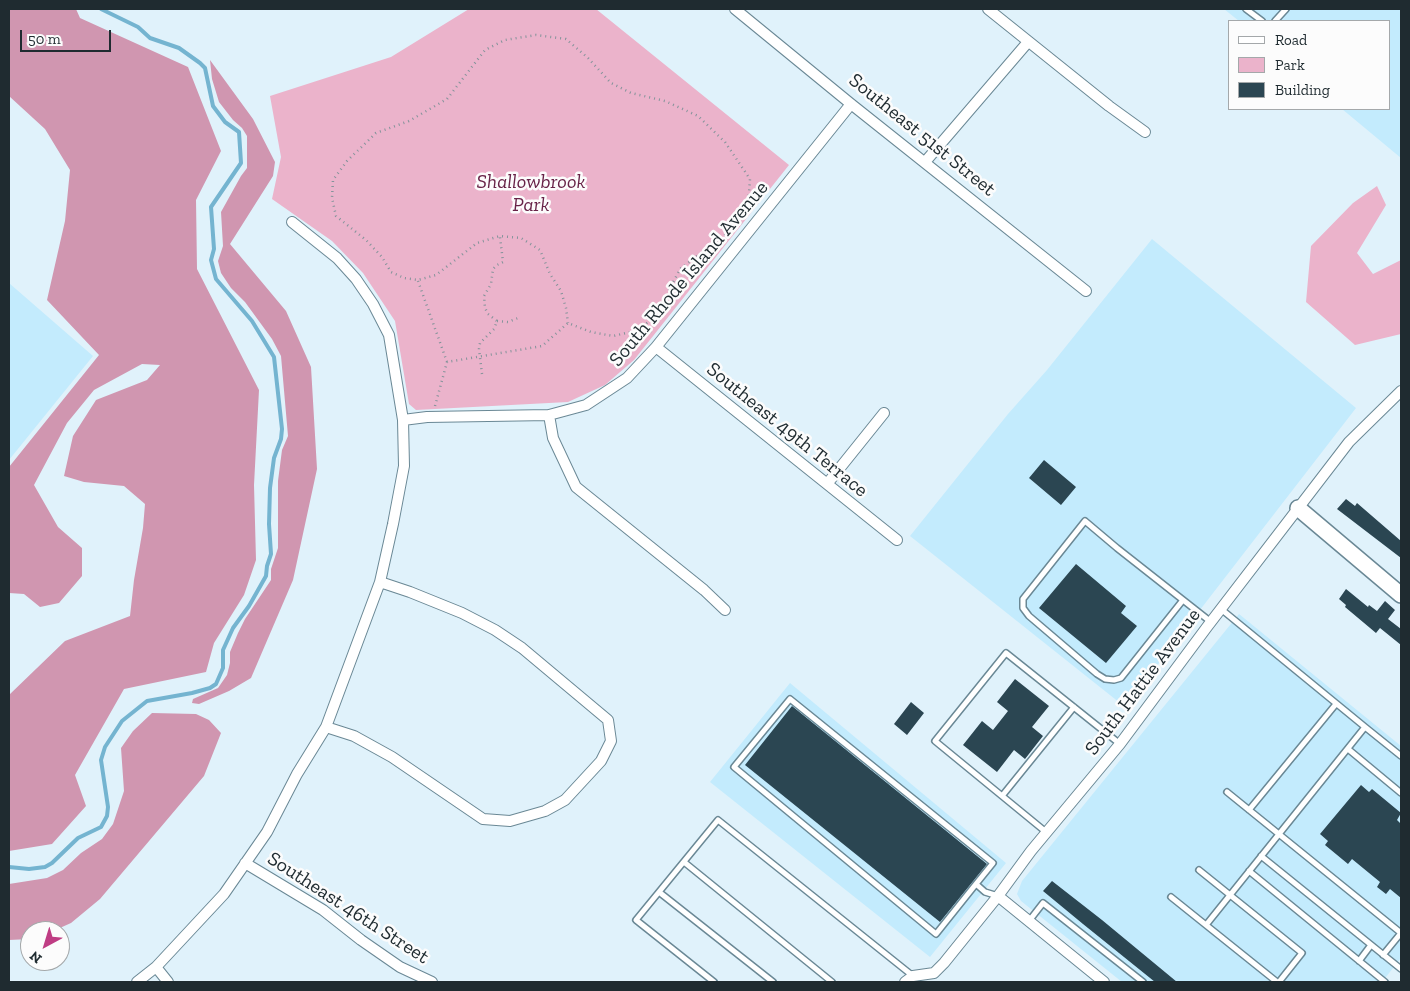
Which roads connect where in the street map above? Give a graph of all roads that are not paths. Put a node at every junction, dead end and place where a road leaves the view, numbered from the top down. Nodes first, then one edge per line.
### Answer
1 (735, 9) edge
2 (988, 9) edge
3 (1246, 9) edge
4 (1286, 9) edge
5 (1261, 20) edge
6 (1276, 20) edge
7 (1028, 42) junction
8 (851, 104) junction
9 (1145, 132) dead end
10 (925, 162) junction
11 (292, 222) dead end
12 (1086, 291) dead end
13 (656, 347) junction
14 (1401, 391) edge
15 (884, 413) dead end
16 (550, 416) junction
17 (403, 420) junction
18 (827, 484) junction
19 (1298, 508) junction
20 (897, 540) dead end
21 (380, 582) junction
22 (1401, 596) edge
23 (1183, 600) junction
24 (1221, 609) junction
25 (725, 610) dead end
26 (1211, 622) junction
27 (1336, 704) junction
28 (1074, 708) junction
29 (326, 727) junction
30 (1365, 727) junction
31 (1120, 744) junction
32 (1348, 749) junction
33 (1401, 756) edge
34 (1227, 792) dead end
35 (1401, 793) edge
36 (1002, 796) junction
37 (1249, 810) junction
38 (1047, 832) junction
39 (1279, 834) junction
40 (1261, 856) junction
41 (684, 862) junction
42 (245, 863) junction
43 (1199, 870) dead end
44 (1249, 871) junction
45 (976, 884) junction
46 (659, 892) junction
47 (1230, 894) junction
48 (998, 896) junction
49 (1171, 897) dead end
50 (1029, 921) junction
51 (1206, 925) junction
52 (1401, 933) edge
53 (1371, 945) junction
54 (1383, 955) junction
55 (1359, 961) junction
56 (156, 967) junction
57 (1401, 969) edge
58 (909, 979) edge
59 (137, 982) edge
60 (168, 982) edge
61 (432, 982) edge
62 (714, 982) edge
63 (772, 982) edge
64 (832, 982) edge
65 (1104, 982) edge
66 (1143, 982) edge
67 (1278, 982) edge
68 (1386, 982) edge

1 - 8 street, Southeast 51st Street
2 - 7 street
3 - 5 lane
4 - 6 lane
7 - 9 street
7 - 10 street
8 - 10 street, Southeast 51st Street
8 - 13 street, South Rhode Island Avenue
10 - 12 street, Southeast 51st Street
11 - 17 street
13 - 16 street, South Rhode Island Avenue
13 - 18 street, Southeast 49th Terrace
14 - 19 street, South Hattie Avenue
15 - 18 street
16 - 17 street, South Rhode Island Avenue
16 - 25 street
17 - 21 street
18 - 20 street, Southeast 49th Terrace
19 - 22 street
19 - 24 street, South Hattie Avenue
21 - 29 street
21 - 29 street
23 - 23 lane
23 - 26 lane
24 - 26 street, South Hattie Avenue
24 - 27 lane
26 - 31 street, South Hattie Avenue
27 - 30 lane
27 - 37 lane
28 - 31 lane
28 - 36 lane
28 - 36 lane
29 - 42 street
30 - 32 lane
30 - 33 lane
31 - 38 street, South Hattie Avenue
32 - 35 lane
32 - 39 lane
34 - 37 lane
36 - 38 lane
37 - 39 lane
38 - 48 street, South Hattie Avenue
39 - 40 lane
39 - 52 lane
40 - 44 lane
40 - 53 lane
41 - 46 lane
41 - 58 lane
41 - 64 lane
42 - 56 street
42 - 61 street, Southeast 46th Street
43 - 47 lane
44 - 47 lane
44 - 55 lane
45 - 45 lane
45 - 48 lane
46 - 62 lane
46 - 63 lane
47 - 51 lane
47 - 67 lane
48 - 50 street
48 - 58 street, South Hattie Avenue
49 - 51 lane
50 - 65 street
50 - 66 lane
51 - 67 lane
52 - 54 lane
53 - 54 lane
53 - 55 lane
54 - 57 lane
55 - 68 lane
56 - 59 street
56 - 60 street

